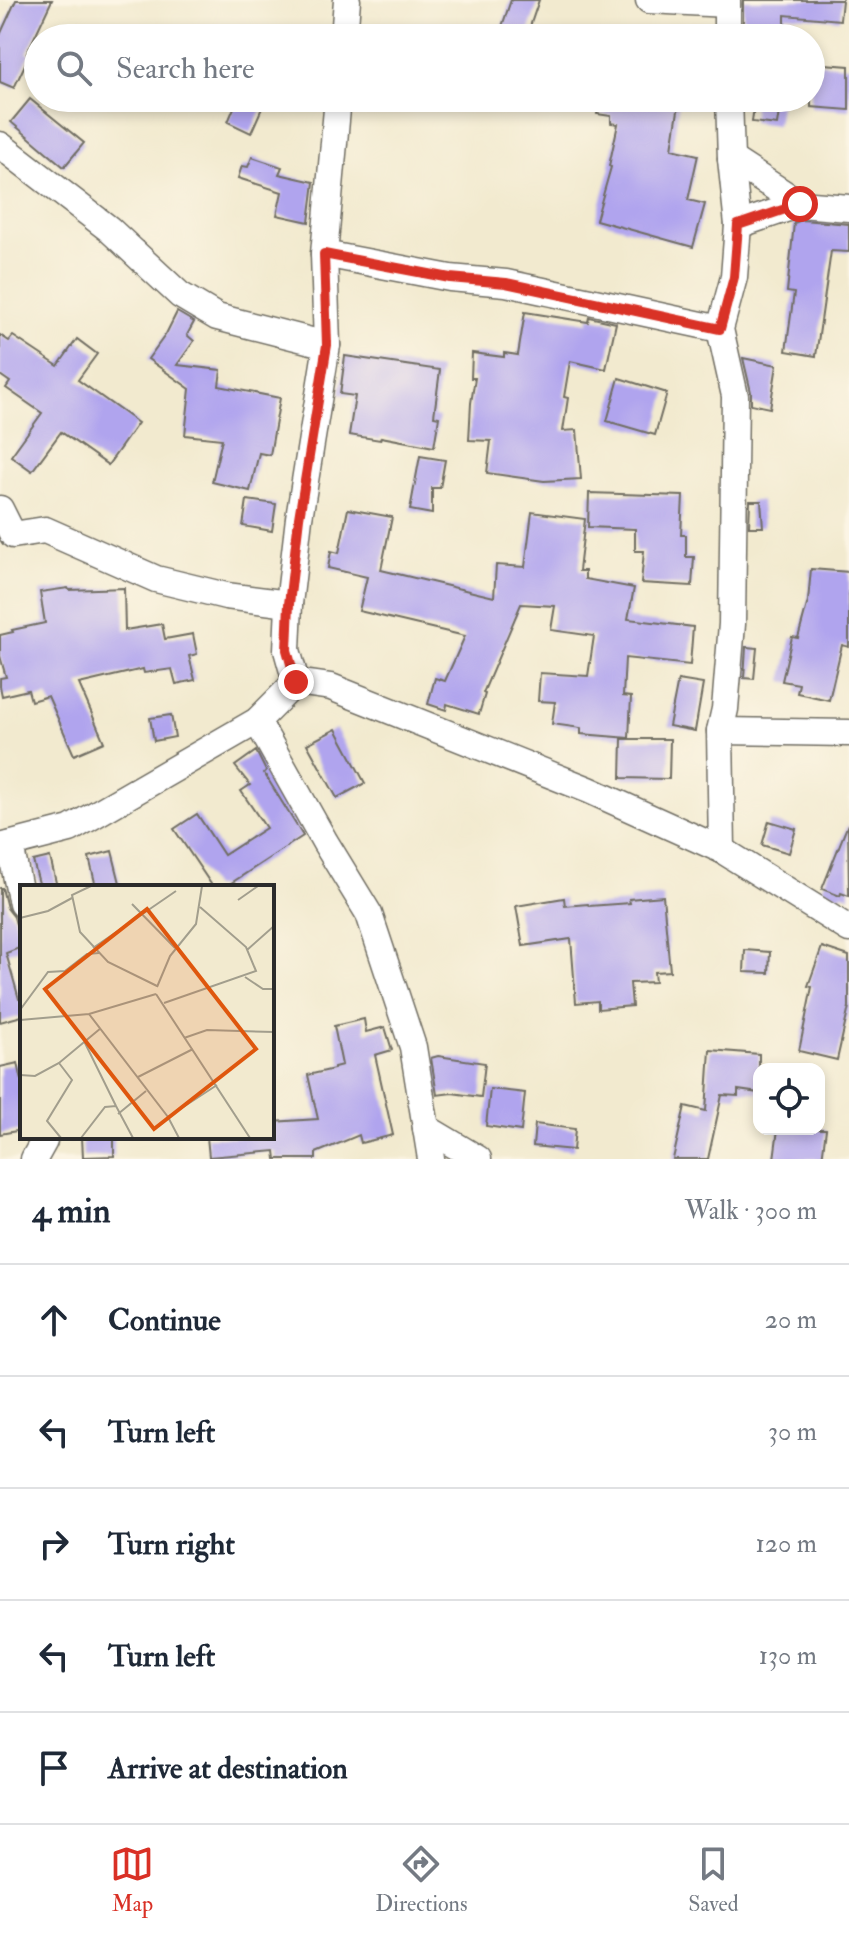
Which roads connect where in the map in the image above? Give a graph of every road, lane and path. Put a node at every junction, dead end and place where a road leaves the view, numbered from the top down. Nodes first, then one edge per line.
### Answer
1 (347, 0) edge
2 (649, 0) edge
3 (727, 2) edge
4 (345, 24) edge
5 (727, 24) edge
6 (337, 112) edge
7 (729, 112) edge
8 (0, 145) edge
9 (731, 159) junction
10 (800, 204) junction
11 (849, 208) edge
12 (738, 225) junction
13 (324, 254) junction
14 (720, 329) junction
15 (327, 345) junction
16 (0, 509) edge
17 (289, 604) junction
18 (296, 682) junction
19 (257, 721) junction
20 (720, 731) junction
21 (849, 733) edge
22 (5, 846) edge
23 (722, 850) junction
24 (20, 897) edge
25 (849, 929) edge
26 (426, 1128) junction
27 (44, 1139) edge
28 (34, 1159) edge
29 (431, 1159) edge
30 (478, 1159) edge

1 - 4 street
2 - 3 street
3 - 5 street
6 - 13 street
7 - 9 street
8 - 15 street
9 - 10 street
9 - 12 street
10 - 11 street
10 - 12 street
12 - 14 street
13 - 14 street
13 - 15 street
14 - 20 street
15 - 17 street
16 - 17 street
17 - 18 street
18 - 19 street
18 - 23 street
19 - 22 street
19 - 26 street
20 - 21 street
20 - 23 street
22 - 24 street
23 - 25 street
26 - 29 street
26 - 30 street
27 - 28 street

